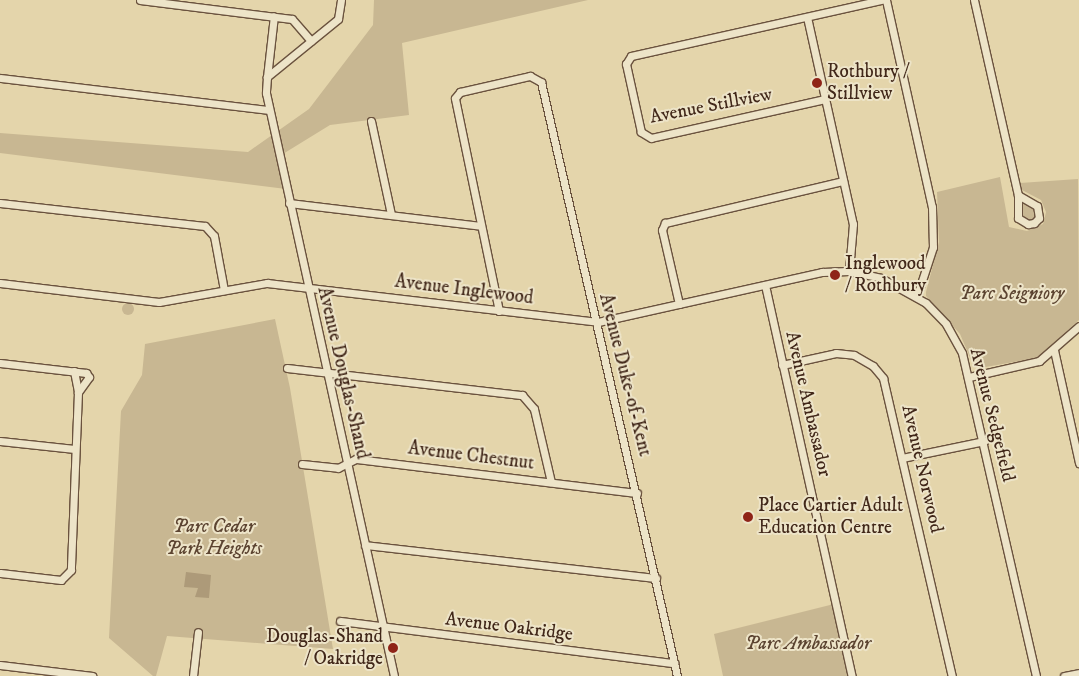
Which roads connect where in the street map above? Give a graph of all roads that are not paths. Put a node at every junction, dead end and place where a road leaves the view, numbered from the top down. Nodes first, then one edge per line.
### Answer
1 (140, 0) edge
2 (340, 0) edge
3 (882, 0) edge
4 (886, 0) edge
5 (974, 0) edge
6 (274, 16) junction
7 (807, 17) junction
8 (311, 41) junction
9 (267, 77) junction
10 (0, 78) edge
11 (825, 99) junction
12 (268, 110) junction
13 (371, 121) dead end
14 (843, 181) junction
15 (1018, 195) dead end
16 (0, 203) edge
17 (289, 203) junction
18 (391, 214) junction
19 (481, 226) junction
20 (849, 271) junction
21 (0, 284) edge
22 (765, 285) junction
23 (307, 288) junction
24 (224, 290) junction
25 (917, 296) junction
26 (679, 304) junction
27 (499, 310) junction
28 (598, 322) junction
29 (1079, 326) edge
30 (1054, 350) junction
31 (0, 362) edge
32 (782, 365) junction
33 (288, 368) dead end
34 (74, 371) junction
35 (328, 373) junction
36 (970, 377) junction
37 (78, 392) junction
38 (984, 440) junction
39 (0, 441) edge
40 (75, 450) junction
41 (902, 458) junction
42 (347, 463) junction
43 (1079, 463) edge
44 (302, 464) dead end
45 (551, 482) junction
46 (636, 493) junction
47 (365, 545) junction
48 (0, 573) edge
49 (656, 578) junction
50 (340, 621) dead end
51 (383, 627) junction
52 (198, 632) dead end
53 (674, 662) junction
54 (0, 665) edge
55 (1079, 673) edge
56 (92, 676) edge
57 (193, 676) edge
58 (394, 676) edge
59 (677, 676) edge
60 (852, 676) edge
61 (952, 676) edge
62 (1036, 676) edge
63 (1064, 676) edge

1 - 6 street
2 - 8 street
3 - 7 street, Avenue Stillview
4 - 25 street
5 - 15 street
6 - 8 street
6 - 9 street, Avenue Douglas-Shand
7 - 11 street
7 - 11 street, Avenue Stillview
8 - 9 street
9 - 12 street, Avenue Douglas-Shand
10 - 12 street
11 - 14 street
12 - 17 street, Avenue Douglas-Shand
13 - 18 street
14 - 20 street
14 - 26 street
16 - 24 street
17 - 18 street
17 - 23 street, Avenue Douglas-Shand
18 - 19 street
19 - 27 street
19 - 28 street, Avenue Duke-of-Kent
20 - 22 street, Avenue Inglewood
20 - 25 street, Avenue Inglewood
21 - 24 street, Avenue Inglewood
22 - 26 street, Avenue Inglewood
22 - 32 street, Avenue Ambassador
23 - 24 street, Avenue Inglewood
23 - 27 street, Avenue Inglewood
23 - 35 street, Avenue Douglas-Shand
25 - 36 street, Avenue Sedgefield
26 - 28 street, Avenue Inglewood
27 - 28 street, Avenue Inglewood
28 - 46 street, Avenue Duke-of-Kent
29 - 30 street
30 - 36 street
30 - 43 street
31 - 34 street
32 - 41 street, Avenue Norwood
32 - 60 street, Avenue Ambassador
33 - 35 street
34 - 37 street
34 - 37 street
35 - 42 street, Avenue Douglas-Shand
35 - 45 street
36 - 38 street, Avenue Sedgefield
37 - 40 street
38 - 41 street
38 - 62 street, Avenue Sedgefield
39 - 40 street
40 - 48 street
41 - 61 street, Avenue Norwood
42 - 44 street, Avenue Chestnut
42 - 45 street, Avenue Chestnut
42 - 47 street, Avenue Douglas-Shand
45 - 46 street, Avenue Chestnut
46 - 49 street, Avenue Duke-of-Kent
47 - 49 street
47 - 51 street, Avenue Douglas-Shand
49 - 53 street, Avenue Duke-of-Kent
50 - 51 street, Avenue Oakridge
51 - 53 street, Avenue Oakridge
51 - 58 street, Avenue Douglas-Shand
52 - 57 street
53 - 59 street, Avenue Duke-of-Kent
54 - 56 street
55 - 63 street

